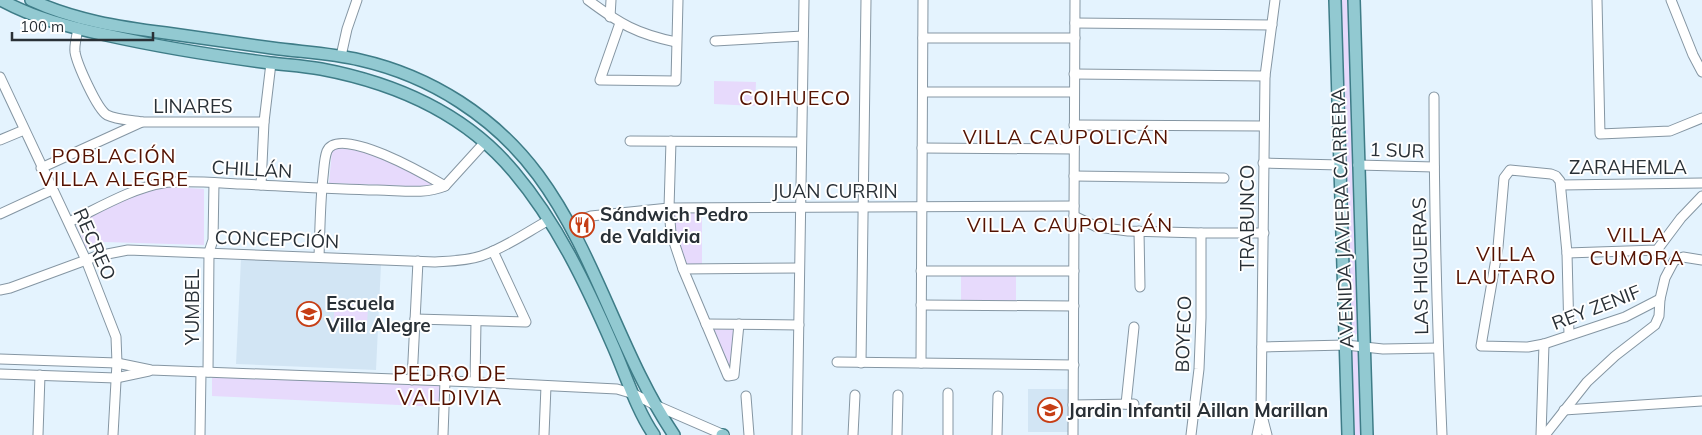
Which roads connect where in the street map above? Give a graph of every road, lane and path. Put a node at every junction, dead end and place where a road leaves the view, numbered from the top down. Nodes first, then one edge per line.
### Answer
1 (1, 0) edge
2 (31, 0) edge
3 (357, 0) edge
4 (588, 0) edge
5 (611, 0) edge
6 (678, 0) edge
7 (804, 0) edge
8 (866, 0) edge
9 (924, 0) edge
10 (1075, 0) edge
11 (1275, 0) edge
12 (1335, 0) edge
13 (1354, 0) edge
14 (1597, 0) edge
15 (1671, 0) edge
16 (610, 17) junction
17 (1075, 23) junction
18 (620, 24) junction
19 (1272, 26) junction
20 (78, 28) junction
21 (803, 36) junction
22 (923, 38) junction
23 (1074, 38) junction
24 (715, 41) dead end
25 (676, 42) junction
26 (341, 56) junction
27 (271, 63) junction
28 (1702, 72) edge
29 (1074, 74) junction
30 (1265, 76) junction
31 (0, 77) edge
32 (369, 81) junction
33 (923, 92) junction
34 (1074, 92) junction
35 (1434, 96) dead end
36 (1702, 118) edge
37 (142, 122) junction
38 (264, 122) junction
39 (1074, 125) junction
40 (1264, 126) junction
41 (24, 130) junction
42 (0, 140) edge
43 (630, 141) dead end
44 (671, 141) junction
45 (485, 142) junction
46 (802, 142) junction
47 (922, 148) junction
48 (1074, 149) junction
49 (1264, 164) junction
50 (1340, 165) junction
51 (1358, 165) junction
52 (1434, 167) junction
53 (42, 168) junction
54 (1074, 176) junction
55 (1224, 178) dead end
56 (214, 183) junction
57 (1702, 183) edge
58 (261, 185) junction
59 (1561, 185) junction
60 (444, 186) junction
61 (322, 188) junction
62 (52, 190) junction
63 (1702, 196) edge
64 (922, 206) junction
65 (1074, 206) junction
66 (800, 207) junction
67 (863, 207) junction
68 (669, 208) junction
69 (0, 214) edge
70 (1074, 216) junction
71 (550, 220) junction
72 (69, 222) junction
73 (569, 224) junction
74 (1139, 231) junction
75 (1201, 233) junction
76 (1264, 233) junction
77 (493, 251) junction
78 (209, 252) junction
79 (1566, 254) junction
80 (319, 257) junction
81 (86, 260) junction
82 (1702, 260) edge
83 (418, 261) junction
84 (800, 268) junction
85 (684, 269) junction
86 (921, 271) junction
87 (1074, 271) junction
88 (1140, 286) dead end
89 (0, 290) edge
90 (1660, 299) junction
91 (921, 305) junction
92 (1074, 306) junction
93 (415, 319) junction
94 (476, 320) junction
95 (706, 324) junction
96 (739, 324) junction
97 (799, 325) junction
98 (1134, 327) dead end
99 (1569, 335) junction
100 (1544, 344) junction
101 (1346, 345) junction
102 (1481, 346) joint
103 (1262, 347) junction
104 (1364, 348) junction
105 (1438, 348) junction
106 (0, 359) edge
107 (837, 362) dead end
108 (117, 363) junction
109 (861, 363) junction
110 (920, 363) junction
111 (1074, 365) junction
112 (151, 370) junction
113 (205, 372) junction
114 (0, 374) edge
115 (40, 375) junction
116 (116, 378) junction
117 (412, 380) junction
118 (445, 381) junction
119 (475, 382) junction
120 (546, 386) junction
121 (948, 393) dead end
122 (634, 394) junction
123 (898, 394) dead end
124 (855, 395) dead end
125 (746, 396) dead end
126 (998, 396) dead end
127 (1702, 401) edge
128 (655, 405) junction
129 (1073, 405) junction
130 (1564, 410) junction
131 (1261, 412) junction
132 (652, 434) edge
133 (38, 435) edge
134 (113, 435) edge
135 (200, 435) edge
136 (443, 435) edge
137 (544, 435) edge
138 (674, 435) edge
139 (723, 435) edge
140 (748, 435) edge
141 (797, 435) edge
142 (853, 435) edge
143 (897, 435) edge
144 (948, 435) edge
145 (997, 435) edge
146 (1073, 435) edge
147 (1191, 435) edge
148 (1257, 435) edge
149 (1267, 435) edge
150 (1348, 435) edge
151 (1367, 435) edge
152 (1442, 435) edge
153 (1541, 435) edge
154 (1545, 435) edge

1 - 20 main road
2 - 26 main road
3 - 26 street
4 - 16 street
5 - 16 street
6 - 25 street
7 - 21 street
8 - 67 street
9 - 22 street
10 - 17 street
11 - 19 street, TRABUNCO
12 - 50 main road, AVENIDA JAVIERA CARRERA
13 - 51 main road, AVENIDA JAVIERA CARRERA
14 - 36 street
15 - 28 street
16 - 18 street
17 - 19 street
17 - 23 street
18 - 25 street
18 - 25 street
19 - 30 street, TRABUNCO
20 - 27 main road
20 - 37 street
21 - 24 street
21 - 46 street
22 - 23 street
22 - 33 street
23 - 29 street
26 - 32 main road
26 - 73 main road
27 - 32 main road
27 - 38 street
29 - 30 street
29 - 34 street
30 - 40 street, TRABUNCO
31 - 41 street, RECREO
32 - 45 main road
33 - 34 street
33 - 47 street
34 - 39 street
35 - 52 street, LAS HIGUERAS
37 - 38 street, LINARES
37 - 53 street, LINARES
38 - 58 street
39 - 40 street
39 - 48 street
40 - 49 street, TRABUNCO
41 - 42 street
41 - 53 street, RECREO
43 - 44 street
44 - 46 street
44 - 68 street
45 - 60 street
45 - 71 main road
46 - 66 street
47 - 48 street
47 - 64 street
48 - 54 street
49 - 50 street
49 - 76 street, TRABUNCO
50 - 101 main road, AVENIDA JAVIERA CARRERA
51 - 52 street, 1 SUR
51 - 104 main road, AVENIDA JAVIERA CARRERA
52 - 105 street, LAS HIGUERAS
53 - 62 street, RECREO
54 - 55 street
54 - 65 street
56 - 58 street, CHILLÁN
56 - 72 street, CHILLÁN
56 - 78 street, YUMBEL
57 - 59 street, ZARAHEMLA
58 - 61 street, CHILLÁN
59 - 79 street
59 - 102 street, ZARAHEMLA
60 - 61 street, CHILLÁN
60 - 61 street
61 - 80 street
62 - 69 street
62 - 72 street, RECREO
63 - 79 street
64 - 65 street, JUAN CURRIN
64 - 67 street, JUAN CURRIN
64 - 86 street
65 - 70 street
66 - 67 street, JUAN CURRIN
66 - 68 street, JUAN CURRIN
66 - 84 street
67 - 109 street
68 - 73 street, JUAN CURRIN
68 - 85 street
70 - 74 street
70 - 87 street
71 - 77 street, CONCEPCIÓN
71 - 122 main road
72 - 81 street, RECREO
73 - 128 main road
74 - 75 street
74 - 88 street
75 - 76 street
75 - 147 street, BOYECO
76 - 103 street, TRABUNCO
77 - 83 street, CONCEPCIÓN
77 - 94 street
78 - 80 street, CONCEPCIÓN
78 - 81 street, CONCEPCIÓN
78 - 113 street, YUMBEL
79 - 99 street
80 - 83 street, CONCEPCIÓN
81 - 89 street, CONCEPCIÓN
81 - 108 street, RECREO
82 - 90 street
83 - 93 street
84 - 85 street
84 - 97 street
85 - 95 street
86 - 87 street
86 - 91 street
87 - 92 street
90 - 99 street, REY ZENIF
90 - 130 street
91 - 92 street
91 - 110 street
92 - 111 street
93 - 94 street
93 - 117 street
94 - 119 street
95 - 96 street
95 - 96 street
96 - 97 street
97 - 141 street
98 - 129 street
99 - 100 street, REY ZENIF
100 - 102 street, REY ZENIF
100 - 153 street
101 - 103 street
101 - 104 street
101 - 150 main road, AVENIDA JAVIERA CARRERA
103 - 131 street, TRABUNCO
104 - 105 street
104 - 151 main road, AVENIDA JAVIERA CARRERA
105 - 152 street, LAS HIGUERAS
106 - 108 street
107 - 109 street
108 - 112 street
108 - 116 street, RECREO
109 - 110 street
110 - 111 street
111 - 129 street
112 - 113 street
112 - 116 street
113 - 117 street
113 - 135 street, YUMBEL
114 - 115 street
115 - 116 street
115 - 133 street
116 - 134 street, RECREO
117 - 118 street
118 - 119 street
118 - 136 street
119 - 120 street
120 - 122 street
120 - 137 street
121 - 144 street
122 - 128 street
122 - 132 main road
123 - 143 street
124 - 142 street
125 - 140 street
126 - 145 street
127 - 130 street
128 - 138 main road
128 - 139 street
129 - 146 street
130 - 154 street
131 - 148 street
131 - 149 street, TRABUNCO

